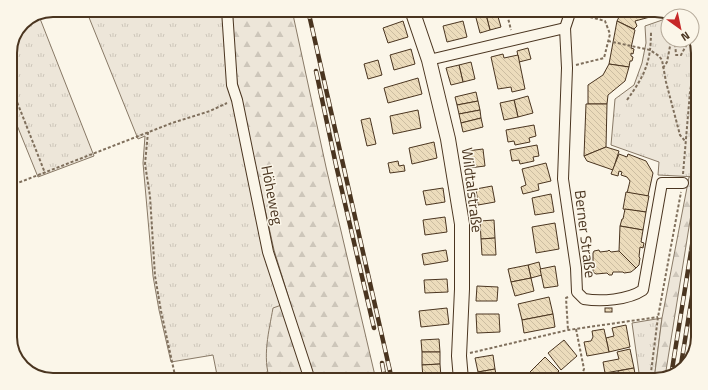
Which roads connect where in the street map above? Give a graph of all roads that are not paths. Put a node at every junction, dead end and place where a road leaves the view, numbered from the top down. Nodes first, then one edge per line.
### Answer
1 (227, 17) edge
2 (414, 17) edge
3 (568, 17) edge
4 (565, 28) junction
5 (429, 60) junction
6 (682, 183) road end
7 (308, 373) edge
8 (460, 373) edge

1 - 7 street, Höheweg
2 - 5 street, Wildtalstraße
3 - 4 street, Berner Straße
4 - 5 street
4 - 6 street, Berner Straße
5 - 8 street, Wildtalstraße

